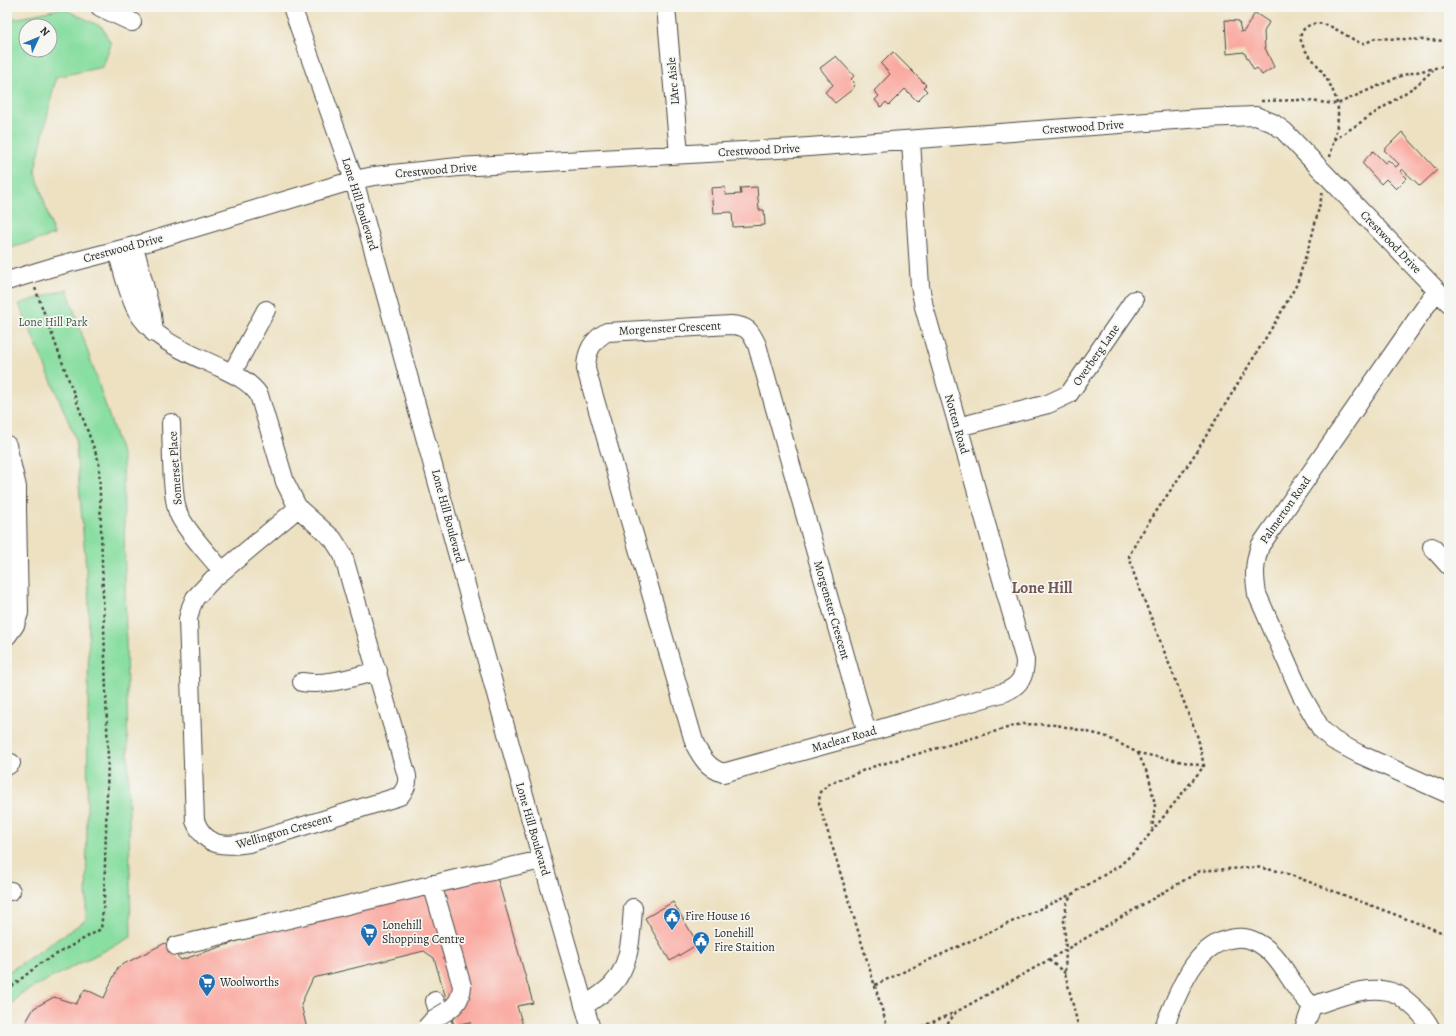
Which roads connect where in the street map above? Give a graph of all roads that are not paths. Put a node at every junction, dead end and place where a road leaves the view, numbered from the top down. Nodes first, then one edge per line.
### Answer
1 (100, 7) edge
2 (292, 7) edge
3 (666, 7) edge
4 (132, 22) dead end
5 (911, 140) junction
6 (679, 154) junction
7 (354, 180) junction
8 (125, 248) junction
9 (7, 281) edge
10 (1443, 297) edge
11 (1134, 300) dead end
12 (266, 310) dead end
13 (232, 373) junction
14 (171, 423) dead end
15 (958, 427) junction
16 (7, 445) edge
17 (12, 508) edge
18 (298, 508) junction
19 (1432, 547) dead end
20 (1449, 566) edge
21 (222, 571) junction
22 (7, 636) edge
23 (378, 671) junction
24 (302, 682) dead end
25 (1005, 692) joint
26 (867, 733) junction
27 (695, 745) joint
28 (1449, 794) edge
29 (542, 860) junction
30 (432, 884) junction
31 (633, 908) dead end
32 (176, 946) dead end
33 (441, 1006) junction
34 (584, 1006) junction
35 (1312, 1006) junction
36 (426, 1028) edge
37 (444, 1029) edge
38 (591, 1029) edge
39 (1164, 1029) edge
40 (1304, 1029) edge
41 (1431, 1029) edge

1 - 4 street
2 - 7 street, Lone Hill Boulevard
3 - 6 street, L'Arc Aisle
5 - 6 street, Crestwood Drive
5 - 10 street, Crestwood Drive
5 - 15 street, Notten Road
6 - 7 street, Crestwood Drive
7 - 8 street, Crestwood Drive
7 - 29 street, Lone Hill Boulevard
8 - 9 street, Crestwood Drive
8 - 13 street, Wellington Crescent
10 - 28 street, Palmerton Road
11 - 15 street, Overberg Lane
12 - 13 street
13 - 18 street, Wellington Crescent
14 - 21 street, Somerset Place
15 - 25 street, Notten Road
16 - 17 street
17 - 22 street
18 - 21 street, Wellington Crescent
18 - 23 street, Wellington Crescent
19 - 20 street
21 - 23 street, Wellington Crescent
23 - 24 street
25 - 26 street, Maclear Road
26 - 27 street, Maclear Road
26 - 27 street, Morgenster Crescent
29 - 30 street
29 - 34 street, Lone Hill Boulevard
30 - 32 street
30 - 33 street
31 - 34 street
33 - 36 street, bridge
33 - 37 street
34 - 38 street, Lone Hill Boulevard
35 - 39 street
35 - 40 street
35 - 41 street

